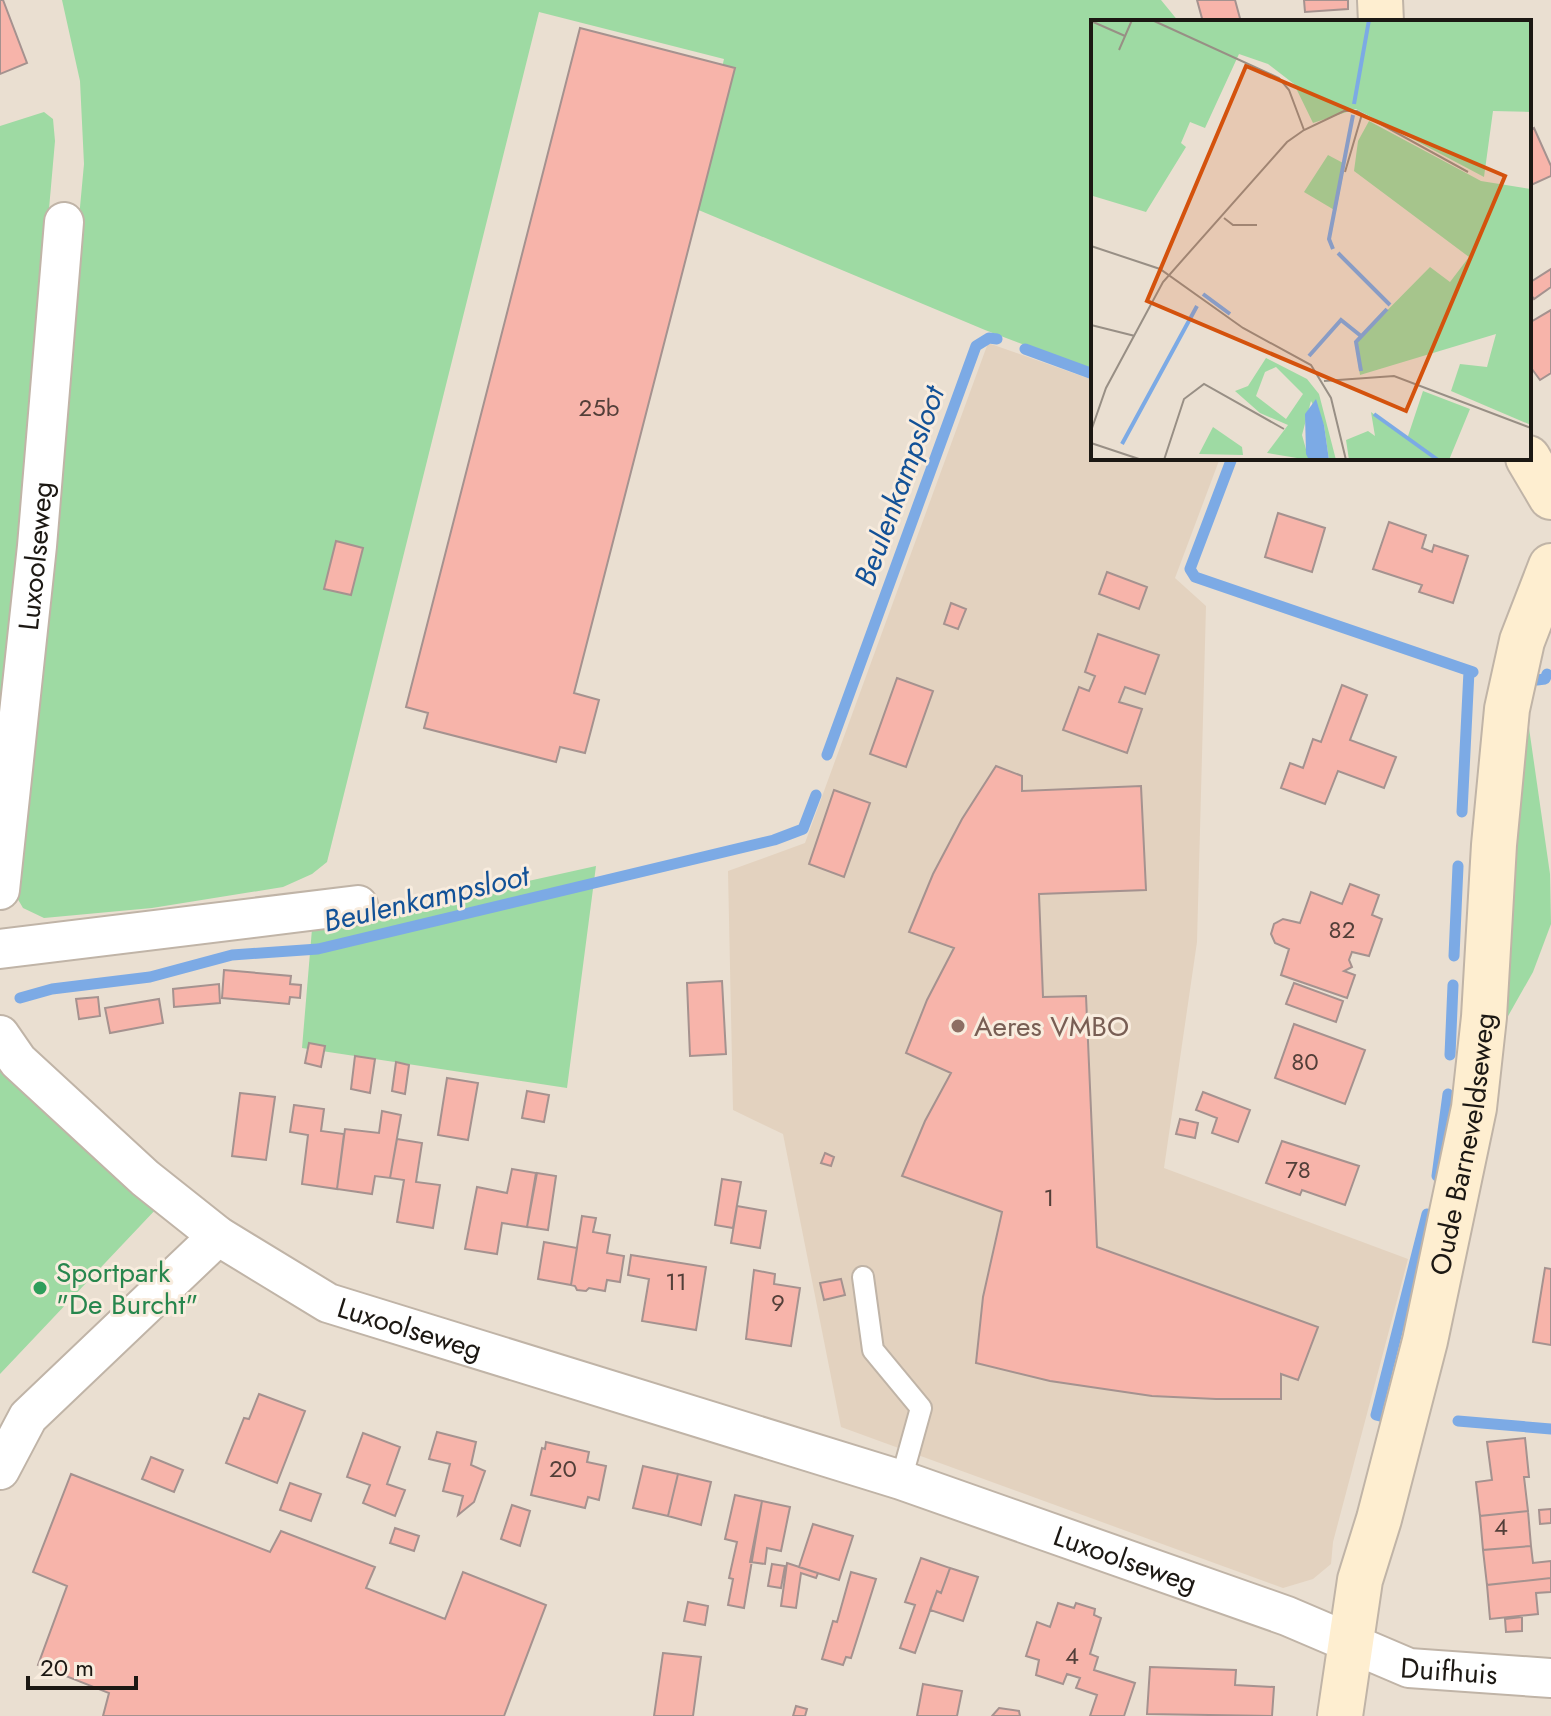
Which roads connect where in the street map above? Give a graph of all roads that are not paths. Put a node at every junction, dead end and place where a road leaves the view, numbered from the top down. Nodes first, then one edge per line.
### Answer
1 (1380, 0) edge
2 (1381, 20) edge
3 (64, 222) dead end
4 (1529, 460) edge
5 (1551, 497) edge
6 (1551, 566) edge
7 (0, 890) edge
8 (358, 905) dead end
9 (0, 949) edge
10 (0, 1035) edge
11 (218, 1236) junction
12 (863, 1277) dead end
13 (0, 1470) edge
14 (901, 1480) junction
15 (1350, 1643) junction
16 (1551, 1678) edge
17 (1340, 1716) edge

1 - 2 street
3 - 7 street, Luxoolseweg
4 - 5 street
6 - 15 street, Oude Barneveldseweg
8 - 9 street
10 - 11 street, Luxoolseweg
11 - 13 street
11 - 14 street, Luxoolseweg
12 - 14 lane
14 - 15 street, Luxoolseweg
15 - 16 street, Duifhuis
15 - 17 street, Oude Barneveldseweg

